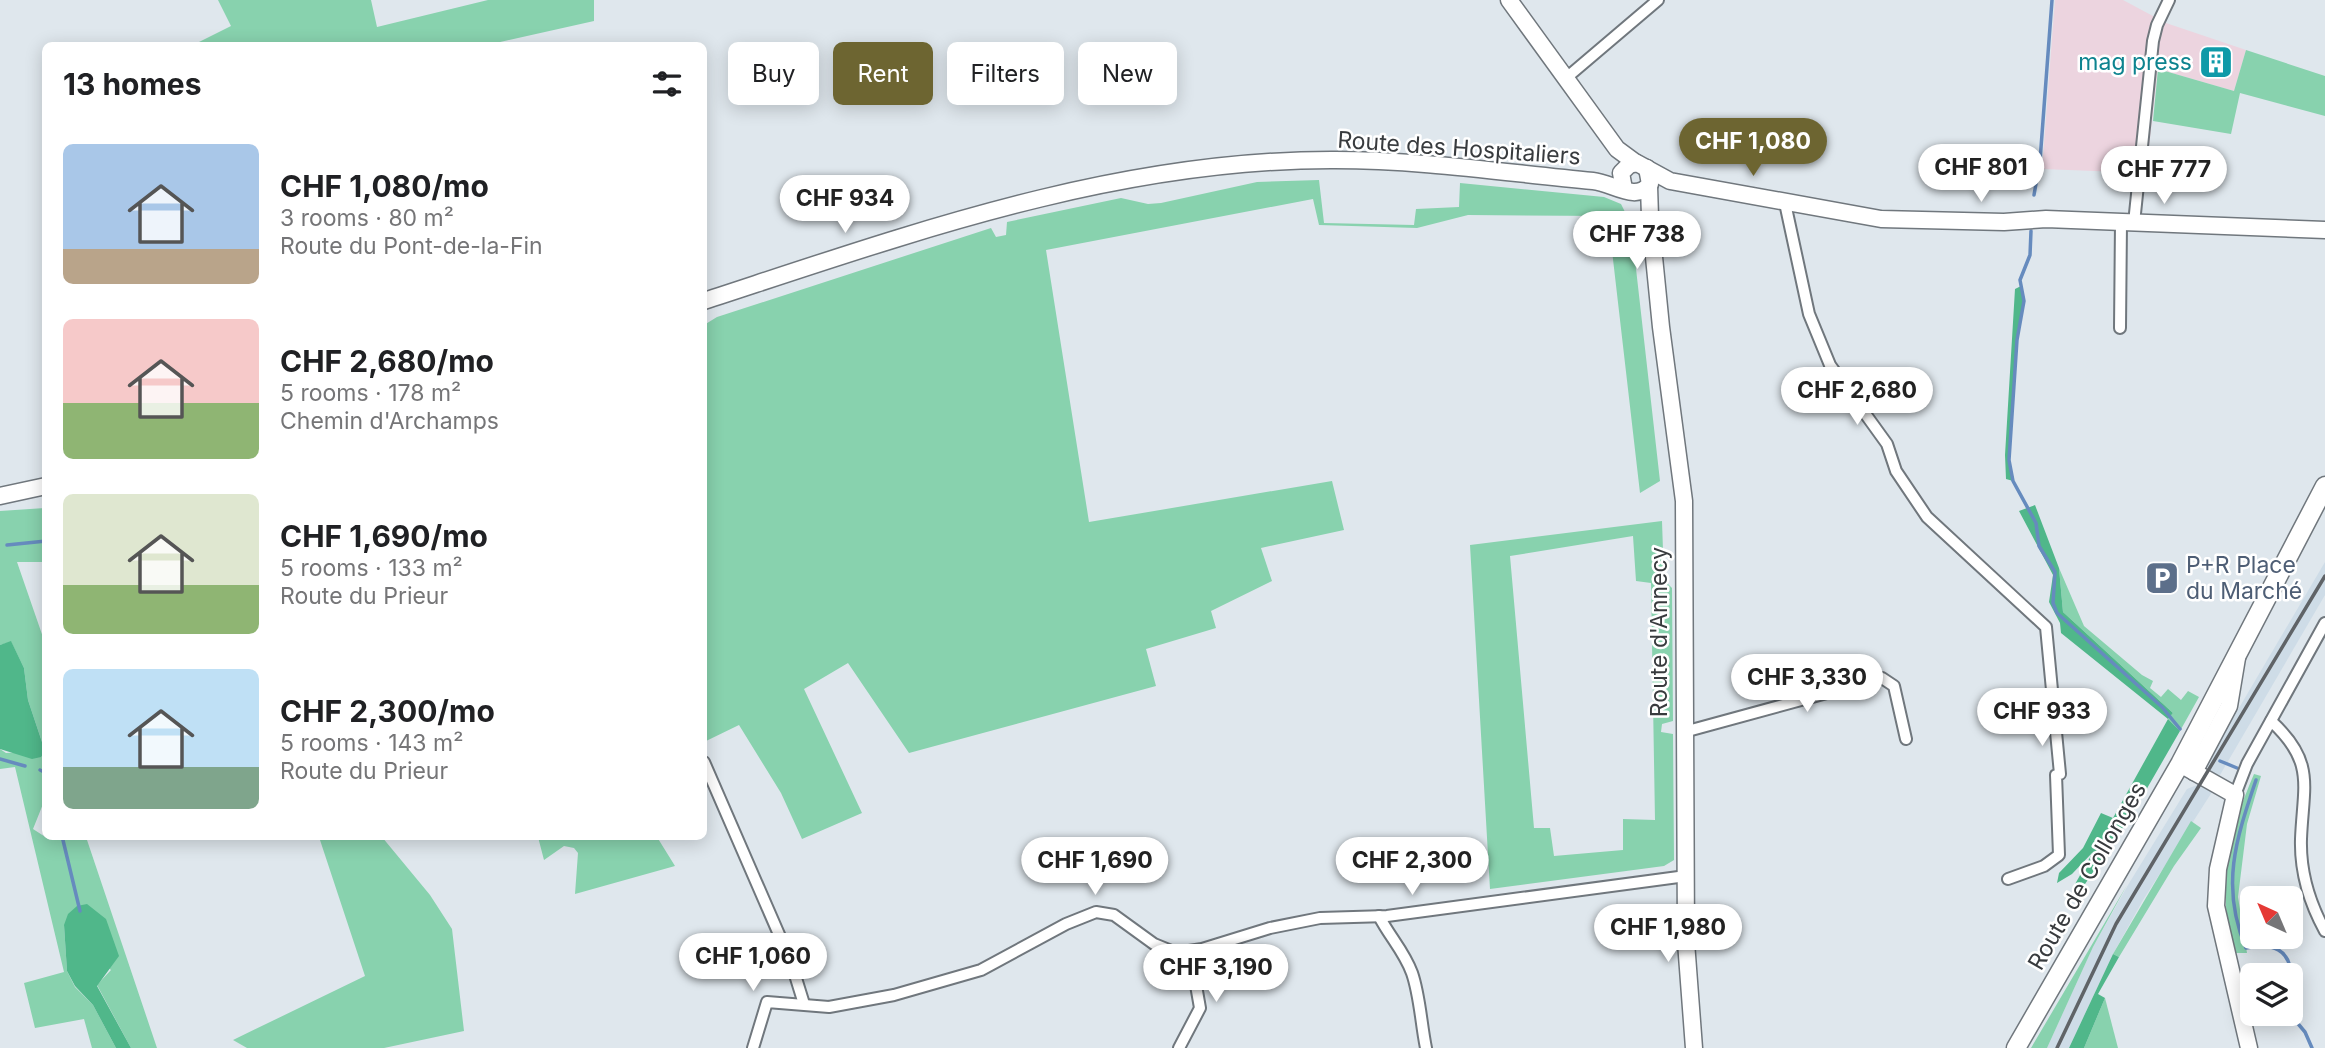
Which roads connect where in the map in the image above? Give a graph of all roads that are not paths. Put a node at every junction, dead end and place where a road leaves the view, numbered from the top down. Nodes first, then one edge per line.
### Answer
1 (1508, 0) edge
2 (1658, 0) edge
3 (2169, 0) edge
4 (1565, 79) junction
5 (1635, 179) junction
6 (1785, 203) junction
7 (2128, 223) junction
8 (2325, 230) edge
9 (707, 300) edge
10 (2120, 328) dead end
11 (2325, 486) edge
12 (42, 487) edge
13 (0, 495) edge
14 (2325, 624) edge
15 (2237, 656) junction
16 (2271, 720) junction
17 (1684, 732) junction
18 (1906, 738) dead end
19 (2187, 768) junction
20 (707, 769) edge
21 (2235, 795) junction
22 (1686, 877) junction
23 (2008, 879) dead end
24 (1379, 916) junction
25 (2325, 931) edge
26 (1190, 951) junction
27 (804, 1004) junction
28 (753, 1048) edge
29 (1179, 1048) edge
30 (1426, 1048) edge
31 (1695, 1048) edge
32 (2016, 1048) edge
33 (2249, 1048) edge

1 - 4 street, Route d'Annecy
2 - 4 street
3 - 7 street
4 - 5 street, Route d'Annecy
5 - 6 street, Route des Hospitaliers
5 - 9 street, Route des Hospitaliers
5 - 17 street, Route d'Annecy
6 - 7 street, Route des Hospitaliers
6 - 23 street
7 - 8 street, Route des Hospitaliers
7 - 10 street
11 - 15 main road
12 - 13 street
14 - 16 street
15 - 19 main road, Route de Collonges
15 - 19 street
16 - 21 street
16 - 25 street
17 - 18 street
17 - 22 street, Route d'Annecy
19 - 21 street
19 - 32 main road, Route de Collonges
20 - 27 street
21 - 33 street
22 - 24 street
22 - 31 street, Route d'Annecy
24 - 26 street
24 - 30 street
26 - 27 street
26 - 29 street
27 - 28 street

